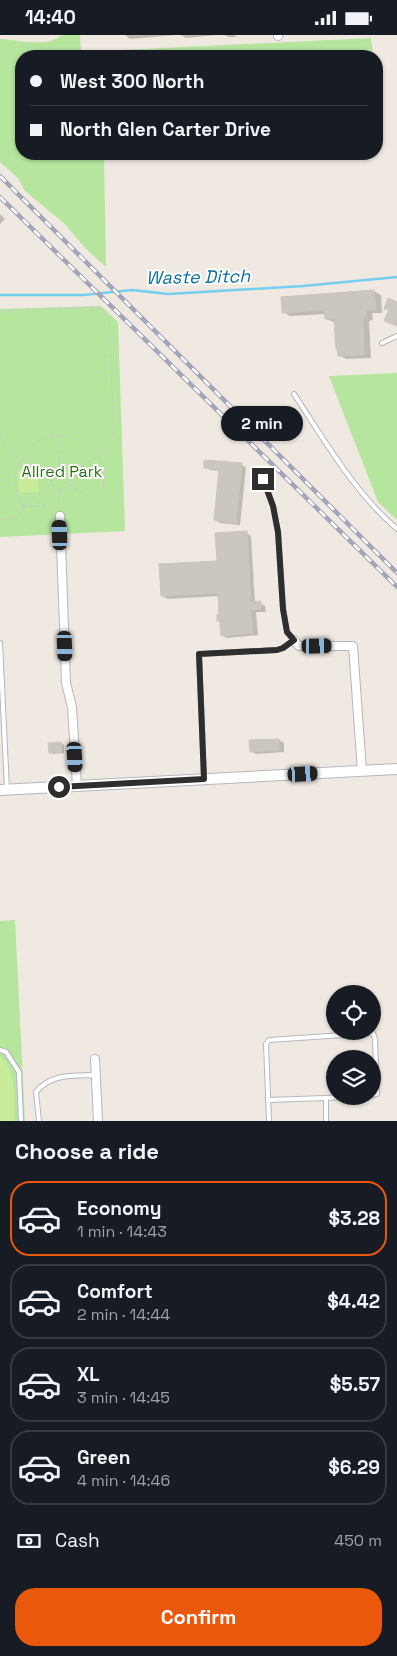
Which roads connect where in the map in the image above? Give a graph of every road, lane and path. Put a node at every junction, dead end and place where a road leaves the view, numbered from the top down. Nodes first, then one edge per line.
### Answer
1 (0, 313) edge
2 (397, 336) edge
3 (382, 343) dead end
4 (294, 394) dead end
5 (0, 435) edge
6 (58, 436) junction
7 (98, 457) junction
8 (21, 459) junction
9 (59, 471) junction
10 (68, 475) junction
11 (52, 476) junction
12 (263, 479) dead end
13 (52, 484) junction
14 (68, 484) junction
15 (60, 489) junction
16 (87, 495) dead end
17 (100, 498) dead end
18 (48, 505) dead end
19 (59, 505) dead end
20 (22, 507) junction
21 (60, 516) dead end
22 (0, 519) edge
23 (397, 529) edge
24 (294, 640) junction
25 (0, 643) edge
26 (397, 769) edge
27 (362, 771) junction
28 (204, 779) junction
29 (77, 786) junction
30 (4, 790) edge
31 (0, 1050) edge
32 (375, 1050) edge
33 (95, 1059) dead end
34 (96, 1075) junction
35 (326, 1098) edge
36 (268, 1100) junction
37 (326, 1105) edge
38 (21, 1121) edge
39 (38, 1121) edge
40 (98, 1121) edge
41 (269, 1121) edge
42 (326, 1121) edge

1 - 7 path
2 - 3 lane
4 - 23 lane
5 - 8 path
6 - 7 path
6 - 8 path
6 - 9 path
7 - 10 path
7 - 17 path
8 - 11 path
8 - 20 path
9 - 10 path
9 - 11 path
10 - 14 path
11 - 13 path
12 - 24 lane
13 - 15 path
13 - 20 path
14 - 15 path
14 - 16 path
15 - 19 path
18 - 20 path
20 - 22 path
21 - 29 street
24 - 27 street
24 - 28 lane
25 - 30 lane
26 - 27 street
27 - 28 street
28 - 29 street
29 - 30 street
31 - 38 lane
32 - 36 lane
33 - 34 street
34 - 39 lane
34 - 40 street
35 - 36 lane
36 - 41 lane
37 - 42 lane

